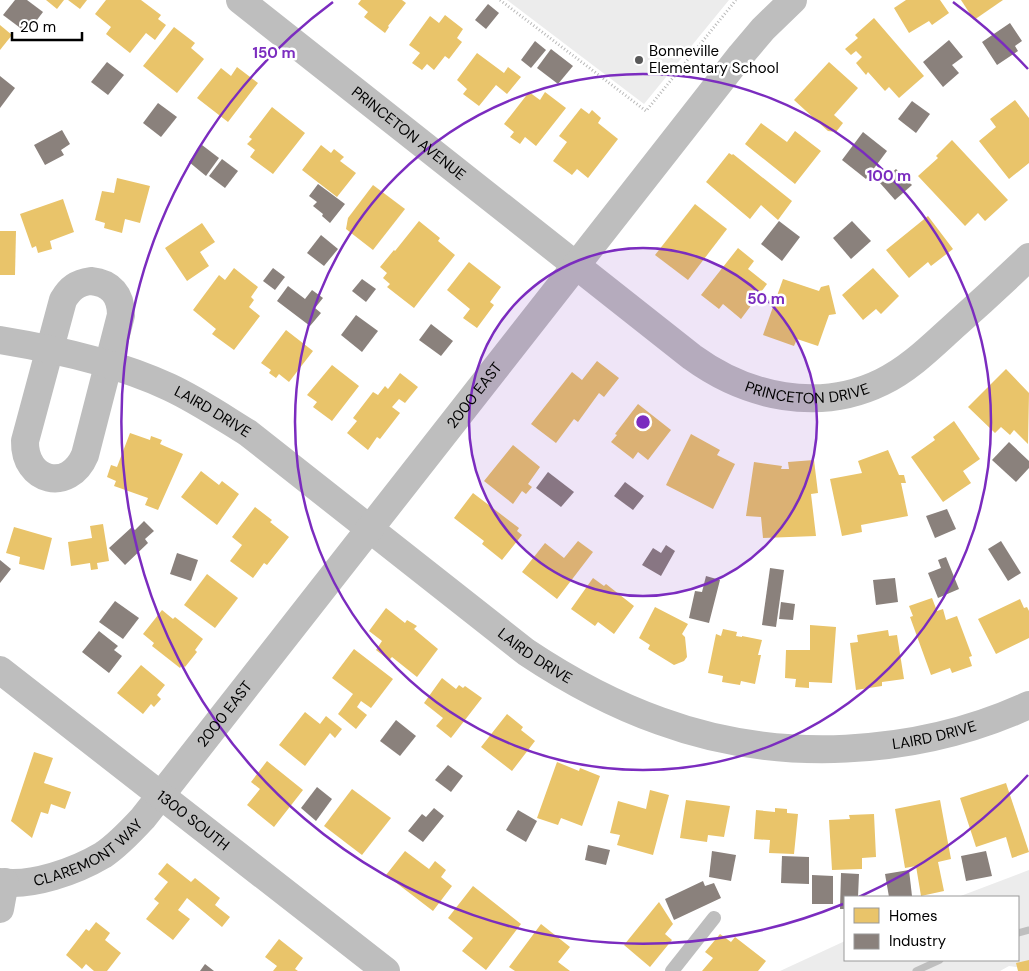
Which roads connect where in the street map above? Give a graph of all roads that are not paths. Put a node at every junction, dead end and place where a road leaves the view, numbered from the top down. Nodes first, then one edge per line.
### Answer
1 (240, 0) edge
2 (793, 0) edge
3 (1029, 258) edge
4 (577, 265) junction
5 (0, 340) edge
6 (50, 349) junction
7 (108, 365) junction
8 (370, 530) junction
9 (0, 670) edge
10 (1029, 705) edge
11 (162, 796) junction
12 (3, 882) edge
13 (0, 909) edge
14 (714, 918) dead end
15 (386, 971) edge
16 (672, 971) edge

1 - 4 street, PRINCETON AVENUE
2 - 4 street, 2000 EAST
3 - 4 street, PRINCETON DRIVE
4 - 8 street, 2000 EAST
5 - 6 street, LAIRD DRIVE
6 - 7 street, LAIRD DRIVE
6 - 7 street
6 - 7 street
7 - 8 street, LAIRD DRIVE
8 - 10 street, LAIRD DRIVE
8 - 11 street, 2000 EAST
9 - 11 street, 1300 SOUTH
11 - 12 street, CLAREMONT WAY
11 - 15 street, 1300 SOUTH
12 - 13 street
14 - 16 lane

